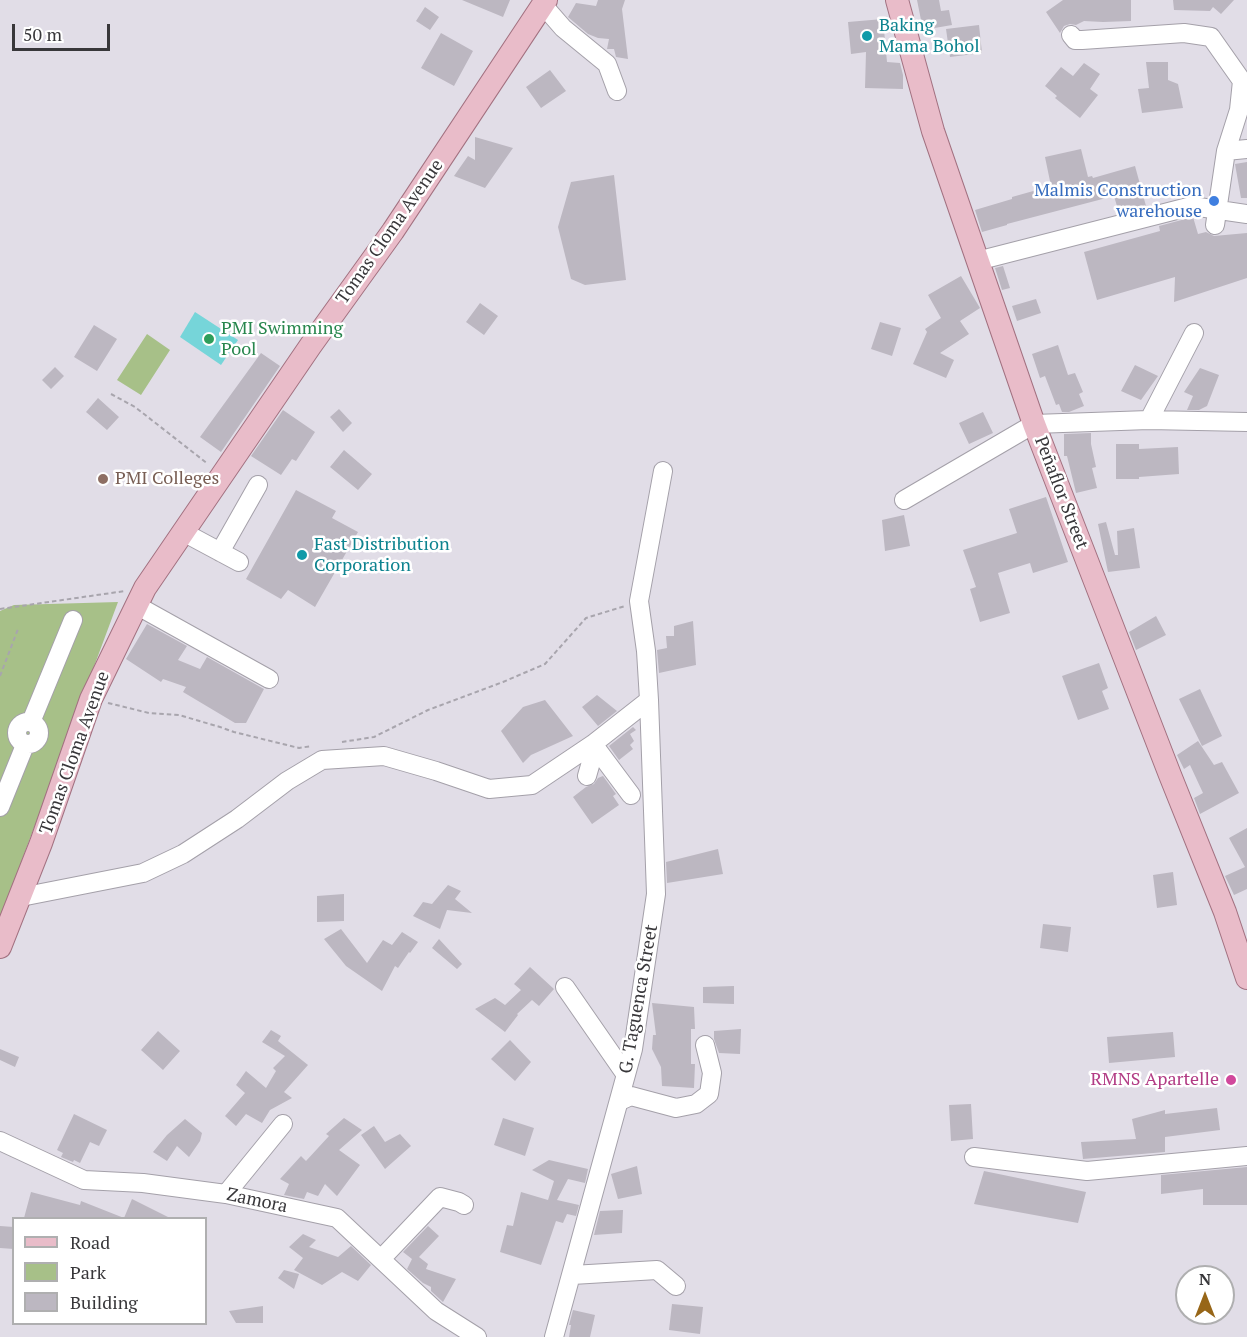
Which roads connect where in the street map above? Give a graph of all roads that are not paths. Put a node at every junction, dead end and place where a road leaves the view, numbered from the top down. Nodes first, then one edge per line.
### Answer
1 (897, 0) edge
2 (544, 2) edge
3 (1071, 35) dead end
4 (1241, 71) edge
5 (617, 92) dead end
6 (1247, 149) edge
7 (1226, 151) junction
8 (1247, 214) edge
9 (1216, 217) junction
10 (977, 261) junction
11 (1194, 333) dead end
12 (1149, 420) junction
13 (1247, 422) edge
14 (1034, 424) junction
15 (663, 471) dead end
16 (258, 485) dead end
17 (904, 500) dead end
18 (183, 532) junction
19 (220, 552) junction
20 (239, 562) dead end
21 (141, 596) junction
22 (73, 620) dead end
23 (269, 679) dead end
24 (649, 700) junction
25 (18, 730) edge
26 (596, 748) junction
27 (587, 776) dead end
28 (632, 795) dead end
29 (0, 807) edge
30 (21, 897) junction
31 (0, 947) edge
32 (1247, 978) edge
33 (565, 987) dead end
34 (705, 1045) dead end
35 (626, 1076) junction
36 (620, 1101) junction
37 (283, 1124) dead end
38 (0, 1141) edge
39 (1247, 1156) edge
40 (974, 1157) dead end
41 (226, 1194) junction
42 (464, 1205) dead end
43 (381, 1259) junction
44 (572, 1275) junction
45 (676, 1286) dead end
46 (477, 1337) edge
47 (554, 1337) edge

1 - 10 main road, Peñaflor Street
2 - 5 street
2 - 18 main road, Tomas Cloma Avenue
3 - 4 street
4 - 7 street
6 - 7 street
7 - 9 street
8 - 9 street
9 - 10 street
10 - 14 main road, Peñaflor Street
11 - 12 street
12 - 13 street
12 - 14 street
14 - 17 street
14 - 32 main road, Peñaflor Street
15 - 24 street, G. Taguenca Street
16 - 19 street
18 - 19 street
18 - 21 main road, Tomas Cloma Avenue
19 - 20 street
21 - 23 street
21 - 30 main road, Tomas Cloma Avenue
22 - 25 street
24 - 26 street
24 - 35 street, G. Taguenca Street
25 - 29 street
26 - 27 street
26 - 28 street
26 - 30 street
30 - 31 main road, Tomas Cloma Avenue
33 - 35 street
34 - 36 street
35 - 36 street, G. Taguenca Street
36 - 44 street, G. Taguenca Street
37 - 41 street
38 - 41 street, Zamora
39 - 40 street
41 - 43 street, Zamora
42 - 43 street
43 - 46 street, Zamora
44 - 45 street
44 - 47 street, G. Taguenca Street

